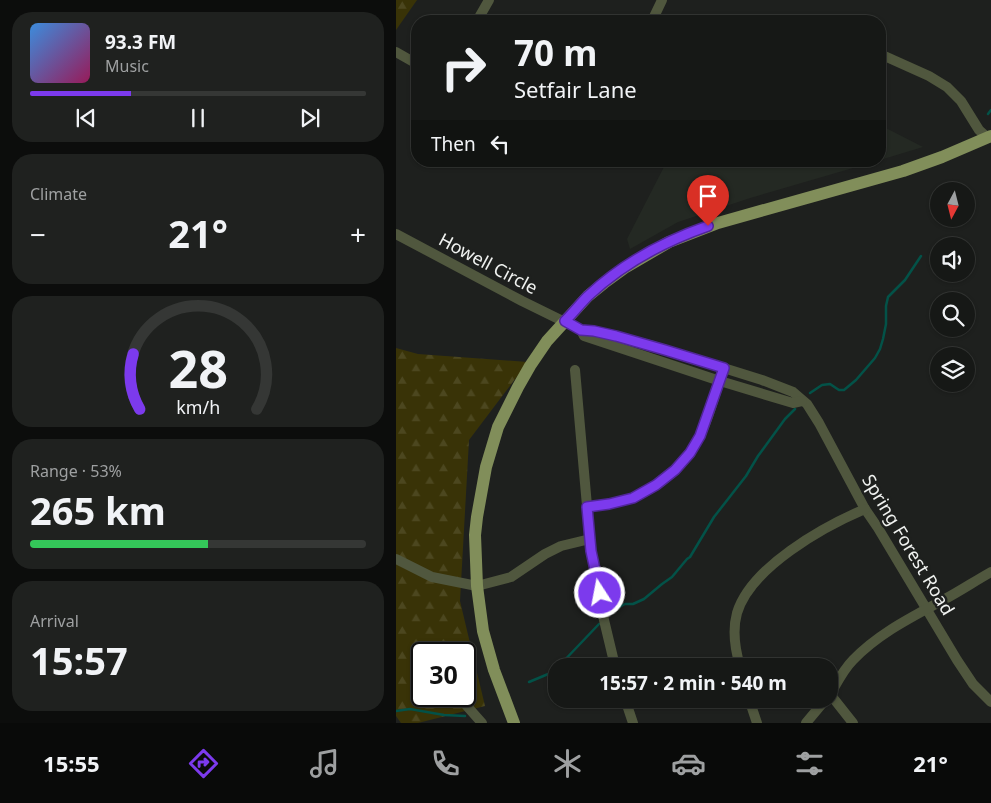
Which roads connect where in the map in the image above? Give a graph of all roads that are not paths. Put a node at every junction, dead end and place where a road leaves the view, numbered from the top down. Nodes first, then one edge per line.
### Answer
1 (489, 0) edge
2 (662, 0) edge
3 (480, 15) edge
4 (655, 15) edge
5 (396, 52) edge
6 (886, 57) edge
7 (411, 61) edge
8 (989, 137) edge
9 (396, 234) edge
10 (565, 321) junction
11 (581, 330) junction
12 (724, 368) junction
13 (574, 370) dead end
14 (720, 381) junction
15 (802, 401) junction
16 (587, 507) junction
17 (865, 509) junction
18 (590, 539) junction
19 (396, 559) edge
20 (991, 572) edge
21 (477, 586) junction
22 (927, 609) junction
23 (614, 658) edge
24 (738, 658) edge
25 (838, 682) edge
26 (991, 702) edge
27 (838, 705) edge
28 (468, 707) edge
29 (628, 708) edge
30 (752, 708) edge
31 (818, 708) edge
32 (482, 723) edge
33 (514, 723) edge
34 (633, 723) edge
35 (756, 723) edge
36 (806, 723) edge
37 (853, 723) edge

1 - 3 street
2 - 4 street
5 - 7 street
6 - 8 street
8 - 10 main road
9 - 10 street, Howell Circle
10 - 11 street, Spring Forest Road
10 - 21 main road
11 - 12 street, Spring Forest Road
11 - 14 street, Spring Forest Road
12 - 14 street
12 - 15 street, Spring Forest Road
13 - 16 street
14 - 15 street, Spring Forest Road
14 - 16 street
15 - 17 street, Spring Forest Road
16 - 18 street
17 - 22 street, Spring Forest Road
17 - 24 street
18 - 21 street
18 - 23 street
19 - 21 street
20 - 22 street
21 - 33 main road
22 - 25 street
22 - 26 street, Spring Forest Road
27 - 37 street
28 - 32 street
29 - 34 street
30 - 35 street
31 - 36 street

